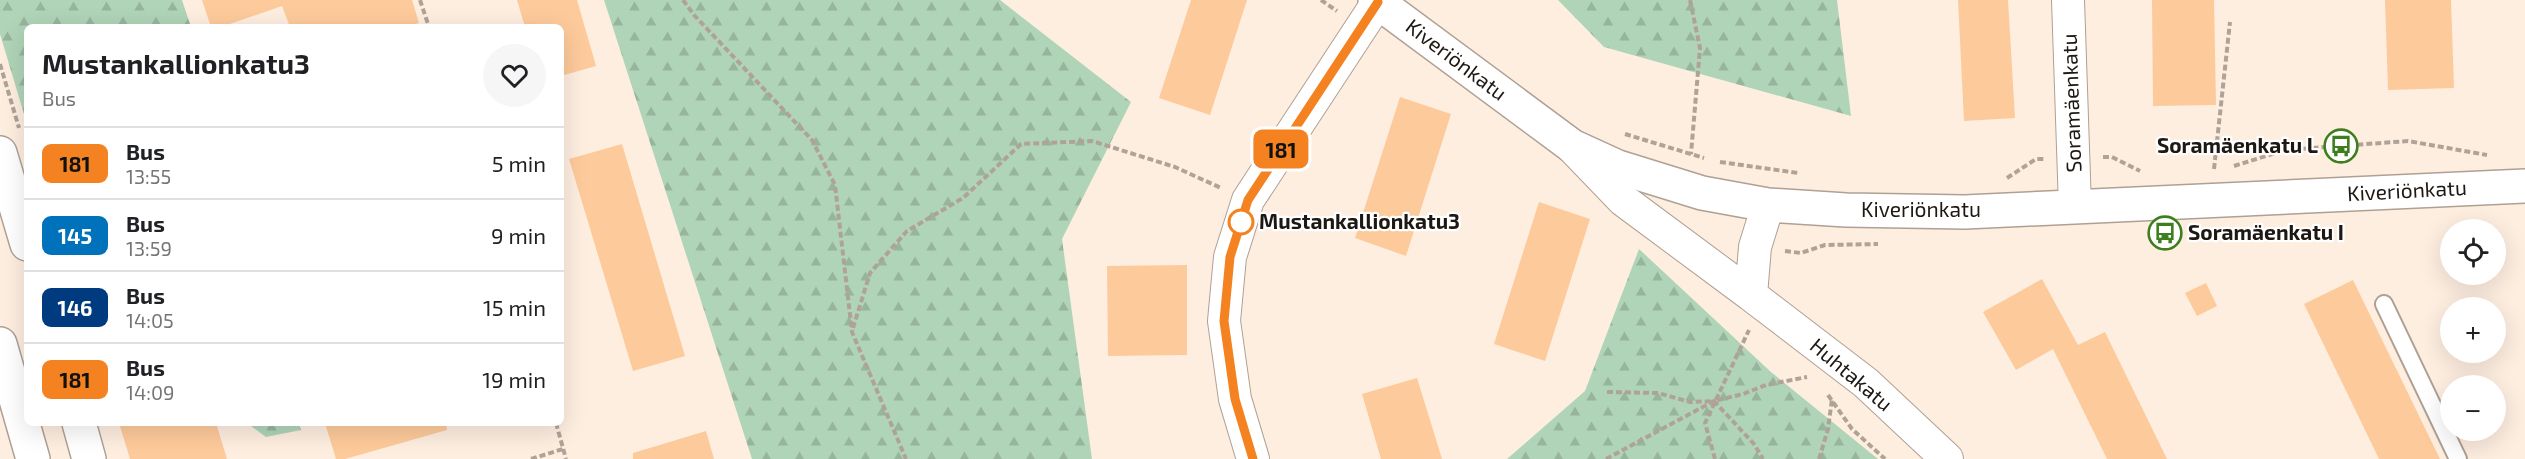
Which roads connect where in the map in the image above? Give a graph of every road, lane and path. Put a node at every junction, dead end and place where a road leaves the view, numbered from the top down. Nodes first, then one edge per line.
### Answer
1 (420, 0) edge
2 (683, 0) edge
3 (1690, 0) edge
4 (2068, 0) edge
5 (1376, 1) edge
6 (2230, 22) dead end
7 (428, 24) edge
8 (0, 64) edge
9 (10, 143) edge
10 (1572, 146) junction
11 (1691, 154) dead end
12 (2491, 155) dead end
13 (2074, 159) junction
14 (2203, 170) dead end
15 (2214, 170) junction
16 (2149, 171) dead end
17 (2005, 180) dead end
18 (2525, 186) edge
19 (1248, 200) junction
20 (1768, 205) junction
21 (2075, 207) junction
22 (24, 226) edge
23 (1885, 244) dead end
24 (1755, 247) junction
25 (1751, 295) junction
26 (2384, 304) dead end
27 (1751, 327) dead end
28 (852, 332) junction
29 (0, 344) edge
30 (1811, 376) dead end
31 (1607, 392) dead end
32 (1832, 399) dead end
33 (1714, 401) junction
34 (80, 426) edge
35 (557, 426) edge
36 (563, 449) junction
37 (33, 459) edge
38 (90, 459) edge
39 (531, 459) edge
40 (566, 459) edge
41 (906, 459) edge
42 (1253, 459) edge
43 (1606, 459) edge
44 (1715, 459) edge
45 (1763, 459) edge
46 (1819, 459) edge
47 (1947, 459) edge
48 (2458, 459) edge

1 - 7 path
2 - 28 path
3 - 11 path
4 - 13 street, Soramäenkatu
5 - 10 street, Kiveriönkatu
5 - 19 street
6 - 15 path
8 - 9 path
9 - 22 street
10 - 20 street, Kiveriönkatu
10 - 25 street, Huhtakatu
12 - 15 path
13 - 16 path
13 - 17 path
13 - 21 street, Soramäenkatu
14 - 15 path
18 - 21 street, Kiveriönkatu
19 - 28 path
19 - 42 street
20 - 21 street, Kiveriönkatu
20 - 24 street
23 - 24 path
24 - 25 street
25 - 47 street, Huhtakatu
26 - 48 lane
27 - 33 path
28 - 41 path
29 - 37 street
30 - 33 path
31 - 33 path
32 - 46 path
33 - 43 path
33 - 44 path
33 - 45 path
34 - 38 street
35 - 36 path
36 - 39 path
36 - 40 path

